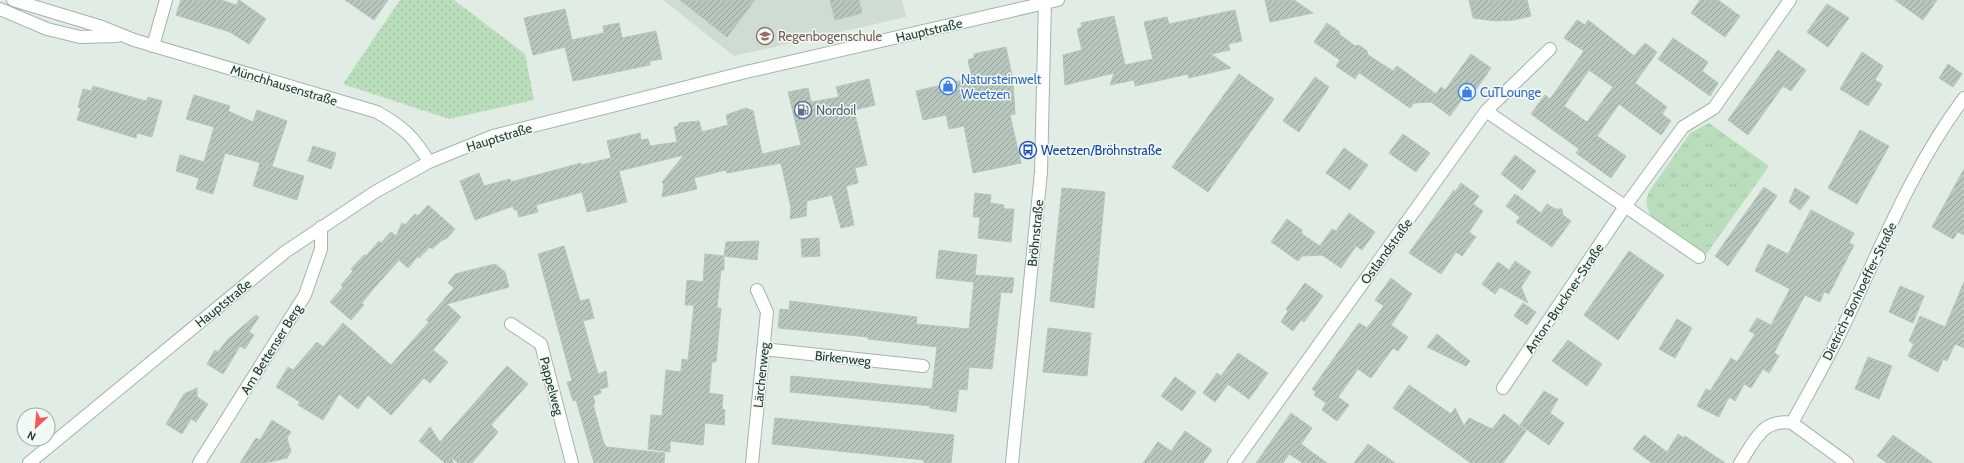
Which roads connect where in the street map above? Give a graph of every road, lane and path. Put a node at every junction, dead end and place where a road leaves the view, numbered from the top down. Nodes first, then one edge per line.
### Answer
1 (13, 0) edge
2 (166, 0) edge
3 (1058, 0) edge
4 (1790, 0) edge
5 (1045, 2) edge
6 (0, 9) edge
7 (121, 36) junction
8 (153, 46) junction
9 (1550, 49) dead end
10 (1964, 98) edge
11 (1486, 111) junction
12 (429, 162) junction
13 (1624, 208) junction
14 (321, 227) junction
15 (1698, 258) dead end
16 (757, 290) dead end
17 (511, 324) dead end
18 (763, 349) junction
19 (923, 366) dead end
20 (1503, 388) dead end
21 (1792, 423) junction
22 (29, 463) edge
23 (199, 463) edge
24 (572, 463) edge
25 (752, 463) edge
26 (1012, 463) edge
27 (1234, 463) edge
28 (1740, 463) edge
29 (1847, 463) edge

1 - 7 street, Münchhausenstraße
2 - 8 street
3 - 5 street, Hauptstraße
4 - 13 street, Anton-Bruckner-Straße
5 - 12 street, Hauptstraße
5 - 26 street, Bröhnstraße
6 - 7 street, Münchhausenstraße
7 - 8 street, Münchhausenstraße
8 - 12 street, Münchhausenstraße
9 - 11 street, Ostlandstraße
10 - 21 street, Dietrich-Bonhoeffer-Straße
11 - 13 street
11 - 27 street, Ostlandstraße
12 - 14 street, Hauptstraße
13 - 15 street
13 - 20 street, Anton-Bruckner-Straße
14 - 22 street, Hauptstraße
14 - 23 street, Am Bettenser Berg
16 - 18 street, Lärchenweg
17 - 24 street, Pappelweg
18 - 19 street, Birkenweg
18 - 25 street, Lärchenweg
21 - 28 street
21 - 29 street

